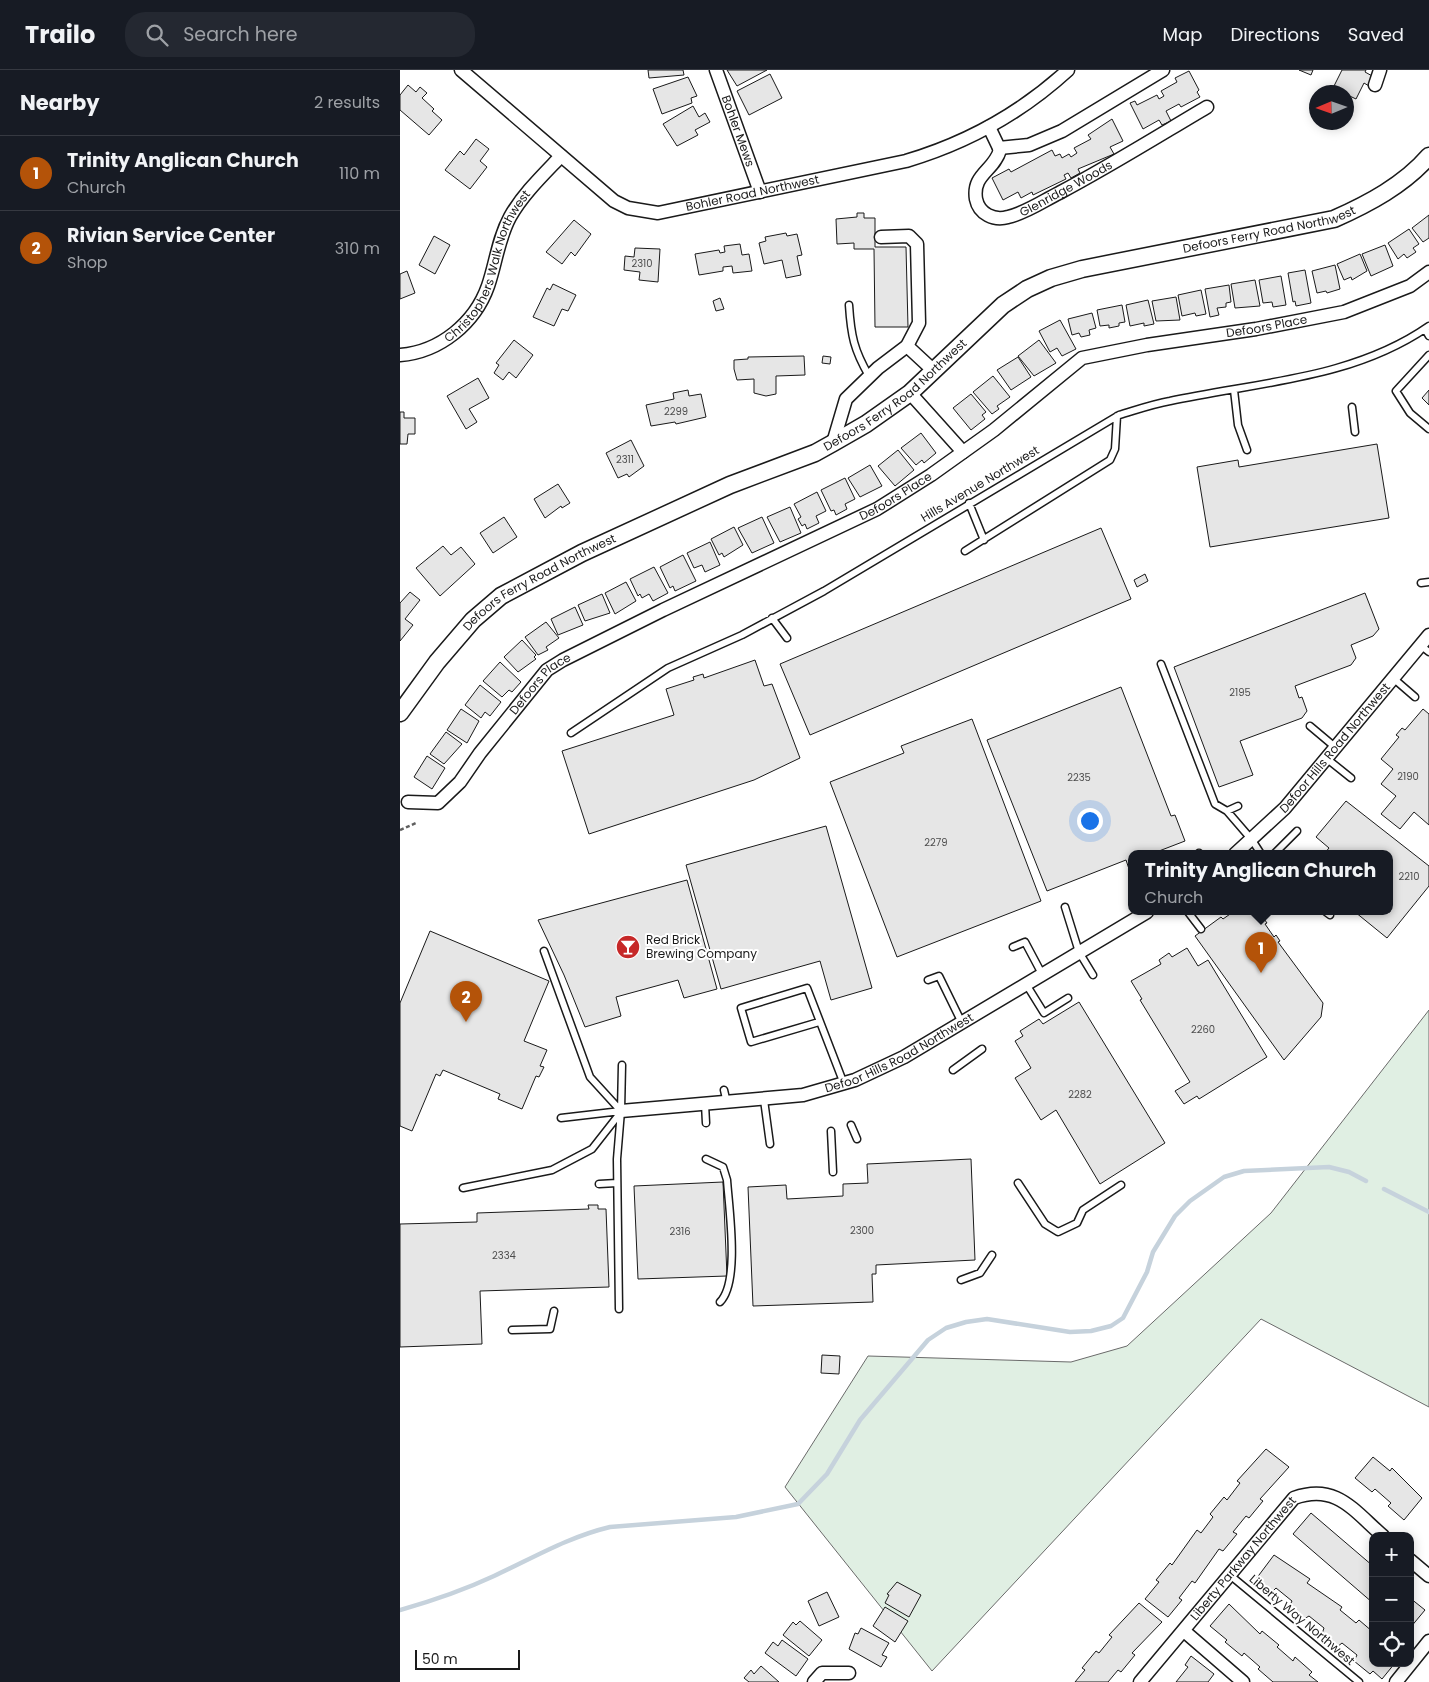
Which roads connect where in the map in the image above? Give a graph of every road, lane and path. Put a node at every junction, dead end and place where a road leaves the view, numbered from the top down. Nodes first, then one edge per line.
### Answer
1 (461, 70) edge
2 (716, 70) edge
3 (1068, 70) edge
4 (1162, 70) edge
5 (1380, 70) edge
6 (1375, 85) dead end
7 (1207, 107) dead end
8 (989, 127) junction
9 (999, 148) junction
10 (561, 156) junction
11 (1429, 156) edge
12 (760, 192) junction
13 (881, 237) dead end
14 (1429, 272) edge
15 (849, 305) dead end
16 (1428, 330) edge
17 (907, 346) junction
18 (400, 355) edge
19 (1429, 355) edge
20 (934, 371) junction
21 (870, 376) junction
22 (1234, 390) junction
23 (910, 393) junction
24 (1352, 407) dead end
25 (1117, 416) junction
26 (1429, 430) edge
27 (1355, 432) dead end
28 (833, 443) junction
29 (1247, 450) dead end
30 (963, 452) junction
31 (969, 503) junction
32 (984, 540) junction
33 (965, 551) dead end
34 (1429, 582) edge
35 (1421, 583) dead end
36 (772, 618) junction
37 (1429, 635) edge
38 (787, 638) dead end
39 (1425, 649) edge
40 (1161, 664) dead end
41 (1393, 678) junction
42 (1415, 697) dead end
43 (400, 713) edge
44 (1310, 726) dead end
45 (570, 733) dead end
46 (1335, 747) junction
47 (1326, 758) junction
48 (1351, 778) dead end
49 (408, 802) dead end
50 (1238, 806) dead end
51 (1226, 811) junction
52 (416, 823) dead end
53 (400, 830) edge
54 (1297, 831) dead end
55 (1252, 840) junction
56 (1240, 850) edge
57 (1258, 850) edge
58 (1278, 850) edge
59 (1065, 907) dead end
60 (1142, 915) edge
61 (1190, 915) edge
62 (1201, 929) dead end
63 (1013, 947) dead end
64 (544, 951) dead end
65 (1079, 952) junction
66 (1042, 974) junction
67 (1093, 975) dead end
68 (928, 980) dead end
69 (1026, 984) junction
70 (1068, 998) dead end
71 (819, 1022) junction
72 (962, 1022) junction
73 (982, 1049) dead end
74 (622, 1065) dead end
75 (954, 1070) dead end
76 (844, 1084) junction
77 (724, 1090) dead end
78 (764, 1100) junction
79 (727, 1103) junction
80 (705, 1104) junction
81 (622, 1111) junction
82 (561, 1118) dead end
83 (706, 1123) dead end
84 (851, 1125) dead end
85 (831, 1131) dead end
86 (857, 1139) dead end
87 (770, 1144) dead end
88 (706, 1159) dead end
89 (833, 1172) dead end
90 (617, 1183) junction
91 (1018, 1183) dead end
92 (599, 1184) dead end
93 (1121, 1185) dead end
94 (463, 1188) dead end
95 (992, 1255) dead end
96 (961, 1280) dead end
97 (720, 1302) dead end
98 (619, 1310) dead end
99 (554, 1311) dead end
100 (512, 1330) dead end
101 (1378, 1532) edge
102 (1414, 1563) edge
103 (1230, 1576) junction
104 (1429, 1576) edge
105 (1184, 1631) junction
106 (1429, 1640) edge
107 (849, 1674) dead end
108 (814, 1682) edge
109 (1140, 1682) edge
110 (1243, 1682) edge
111 (1359, 1682) edge
112 (1396, 1682) edge

1 - 10 street, Bohler Road Northwest
2 - 12 street, Bohler Mews
3 - 8 street, Bohler Road Northwest
4 - 9 street
5 - 6 street
7 - 9 street, Glenridge Woods
8 - 9 street
8 - 12 street, Bohler Road Northwest
10 - 12 street, Bohler Road Northwest
10 - 18 street, Christophers Walk Northwest
11 - 20 street, Defoors Ferry Road Northwest
13 - 17 street
14 - 30 street, Defoors Place
15 - 21 lane
16 - 22 lane, Hills Avenue Northwest
17 - 20 street
17 - 21 street
19 - 26 lane
20 - 23 street, Defoors Ferry Road Northwest
21 - 28 street
22 - 25 lane, Hills Avenue Northwest
22 - 29 lane
23 - 28 street, Defoors Ferry Road Northwest
23 - 30 street
24 - 27 lane
25 - 31 lane, Hills Avenue Northwest
25 - 32 lane
28 - 43 street, Defoors Ferry Road Northwest
30 - 49 street, Defoors Place
31 - 32 lane
31 - 36 lane, Hills Avenue Northwest
32 - 33 lane
34 - 35 lane
36 - 38 lane
36 - 45 lane, Hills Avenue Northwest
37 - 39 street, Defoor Hills Road Northwest
39 - 41 street, Defoor Hills Road Northwest
40 - 51 lane
41 - 42 lane
41 - 46 street, Defoor Hills Road Northwest
44 - 46 lane
46 - 47 street, Defoor Hills Road Northwest
47 - 48 lane
47 - 55 street, Defoor Hills Road Northwest
50 - 51 lane
51 - 55 lane
52 - 53 path
54 - 58 lane
55 - 56 street, Defoor Hills Road Northwest
55 - 57 lane
59 - 65 lane
60 - 65 street, Defoor Hills Road Northwest
61 - 62 lane
63 - 66 lane
64 - 81 lane
65 - 66 street, Defoor Hills Road Northwest
65 - 67 lane
66 - 69 street, Defoor Hills Road Northwest
68 - 72 lane
69 - 70 lane
69 - 72 street, Defoor Hills Road Northwest
71 - 71 lane
71 - 76 lane
72 - 76 street, Defoor Hills Road Northwest
73 - 75 lane
74 - 81 lane
76 - 78 street, Defoor Hills Road Northwest
77 - 79 lane
78 - 79 street, Defoor Hills Road Northwest
78 - 87 lane
79 - 80 street, Defoor Hills Road Northwest
80 - 81 street, Defoor Hills Road Northwest
80 - 83 lane
81 - 82 lane
81 - 90 lane
81 - 94 lane
84 - 86 lane
85 - 89 lane
88 - 97 lane
90 - 92 lane
90 - 98 lane
91 - 93 lane
95 - 96 lane
99 - 100 lane
101 - 103 street, Liberty Parkway Northwest
102 - 104 street
103 - 105 street, Liberty Parkway Northwest
103 - 111 lane, Liberty Way Northwest
105 - 109 street, Liberty Parkway Northwest
105 - 110 street, Liberty Parkway Northwest
106 - 112 street
107 - 108 street

